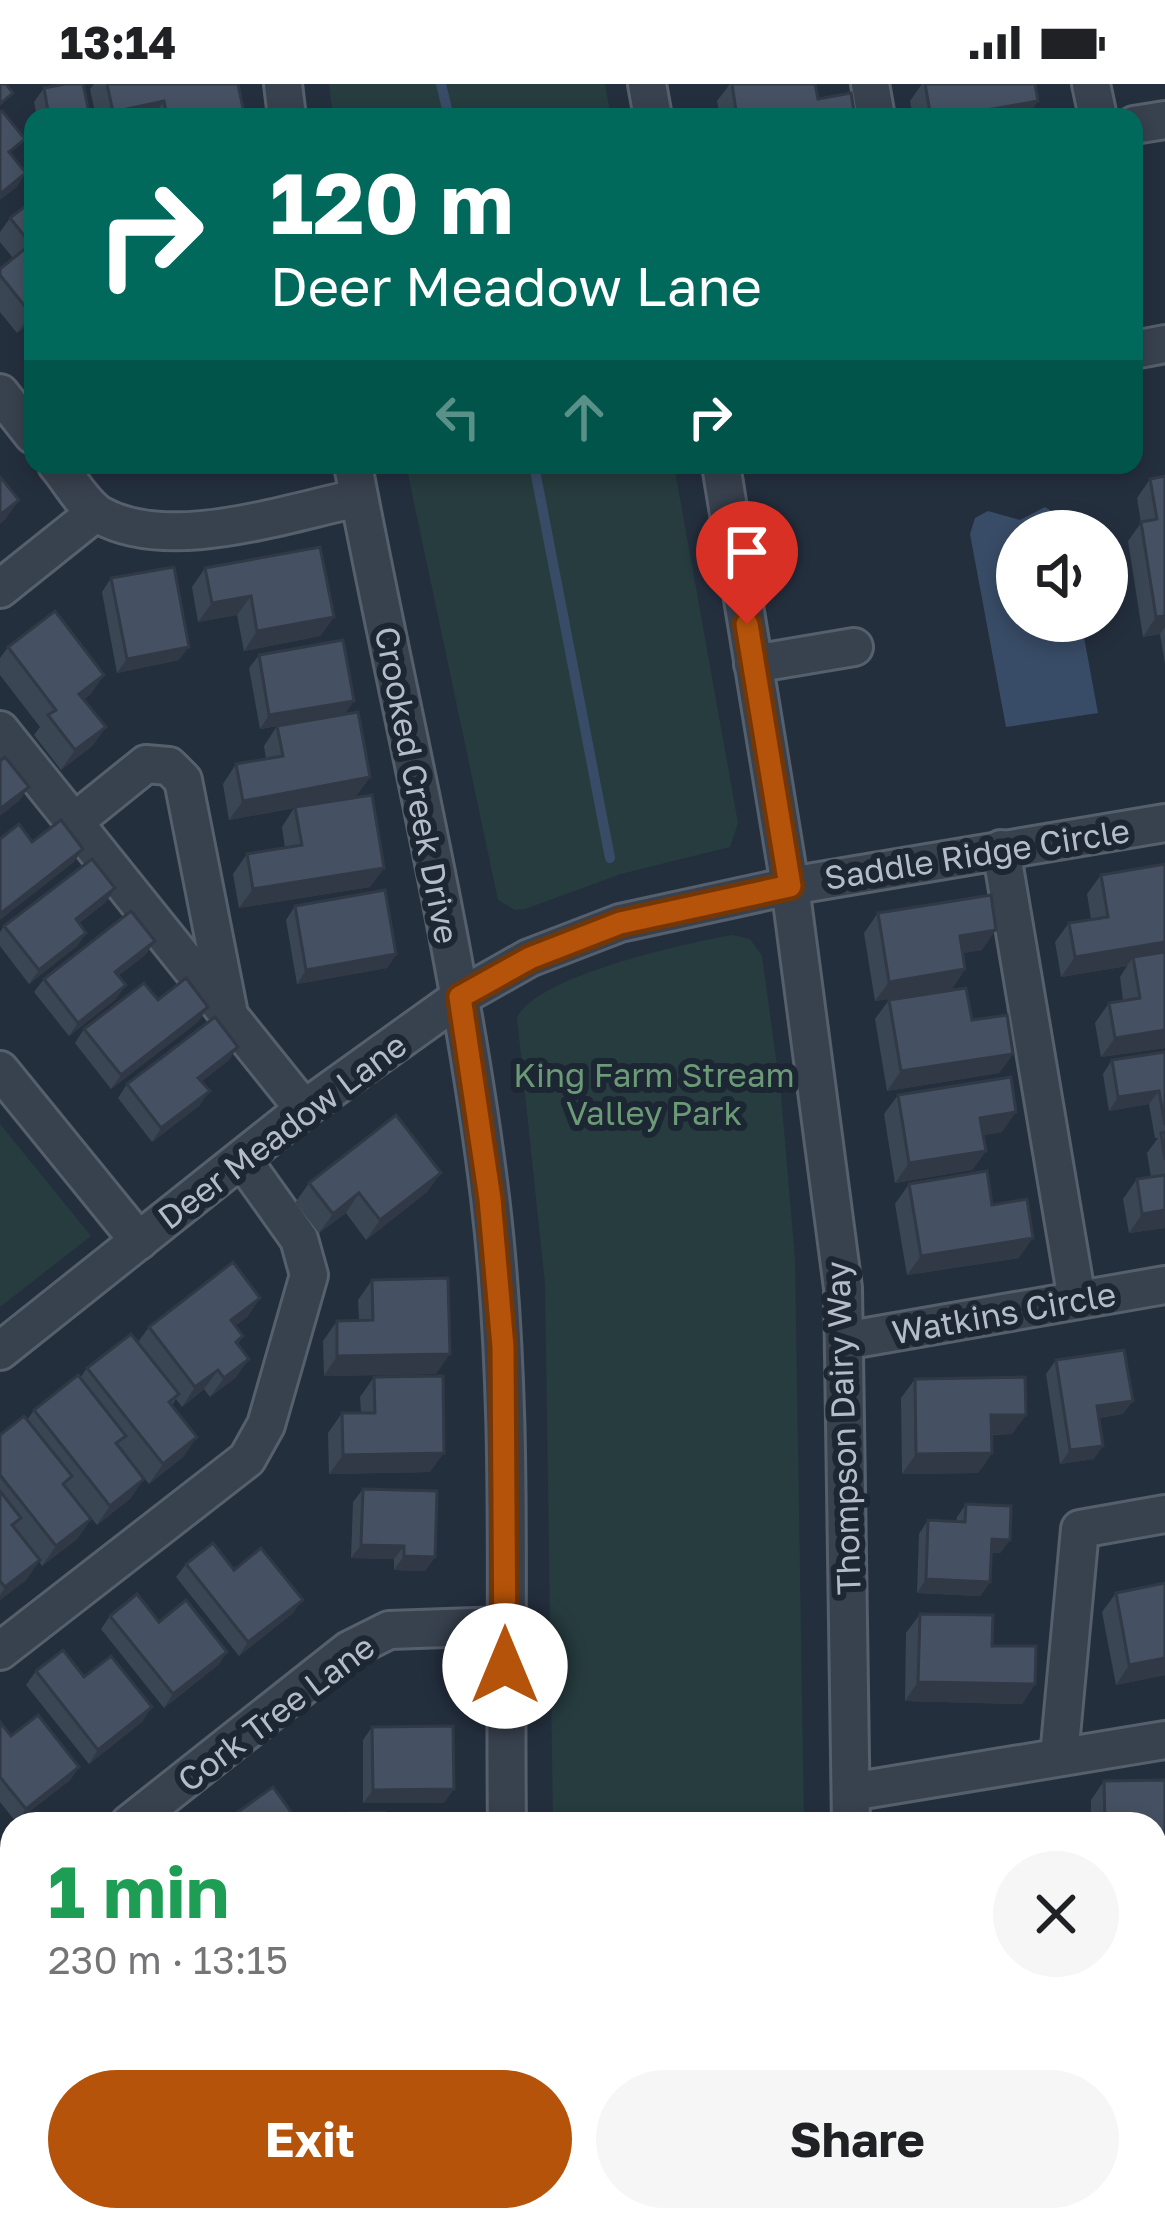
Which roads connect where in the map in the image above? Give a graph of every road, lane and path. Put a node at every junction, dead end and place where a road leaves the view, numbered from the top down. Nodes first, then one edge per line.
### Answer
1 (0, 394) edge
2 (24, 424) edge
3 (64, 474) edge
4 (722, 474) edge
5 (356, 482) edge
6 (95, 513) junction
7 (0, 589) edge
8 (854, 647) dead end
9 (753, 664) junction
10 (0, 730) edge
11 (74, 822) junction
12 (1165, 823) edge
13 (1001, 849) junction
14 (790, 886) junction
15 (460, 997) junction
16 (230, 1017) junction
17 (0, 1070) edge
18 (304, 1109) junction
19 (242, 1159) junction
20 (139, 1241) junction
21 (1165, 1285) edge
22 (1077, 1300) junction
23 (844, 1341) junction
24 (0, 1351) edge
25 (1165, 1514) edge
26 (505, 1626) junction
27 (0, 1651) edge
28 (1165, 1740) edge
29 (1059, 1757) junction
30 (851, 1808) edge
31 (144, 1812) edge
32 (507, 1812) edge

1 - 2 street
3 - 6 street
4 - 9 street, Thompson Dairy Way
5 - 6 street
5 - 15 street, Crooked Creek Drive
6 - 7 street
8 - 9 street
9 - 14 street, Thompson Dairy Way
10 - 11 street
11 - 16 street
11 - 16 street
12 - 13 street, Saddle Ridge Circle
13 - 14 street, Saddle Ridge Circle
13 - 22 street
14 - 15 street, Deer Meadow Lane
14 - 23 street, Thompson Dairy Way
15 - 18 street, Deer Meadow Lane
15 - 26 street, Crooked Creek Drive
16 - 18 street
17 - 20 street
18 - 19 street, Deer Meadow Lane
19 - 20 street, Deer Meadow Lane
19 - 27 street
20 - 24 street, Deer Meadow Lane
21 - 22 street, Watkins Circle
22 - 23 street, Watkins Circle
23 - 30 street, Thompson Dairy Way
25 - 29 street
26 - 31 street, Cork Tree Lane
26 - 32 street, Crooked Creek Drive
28 - 29 street
29 - 30 street

